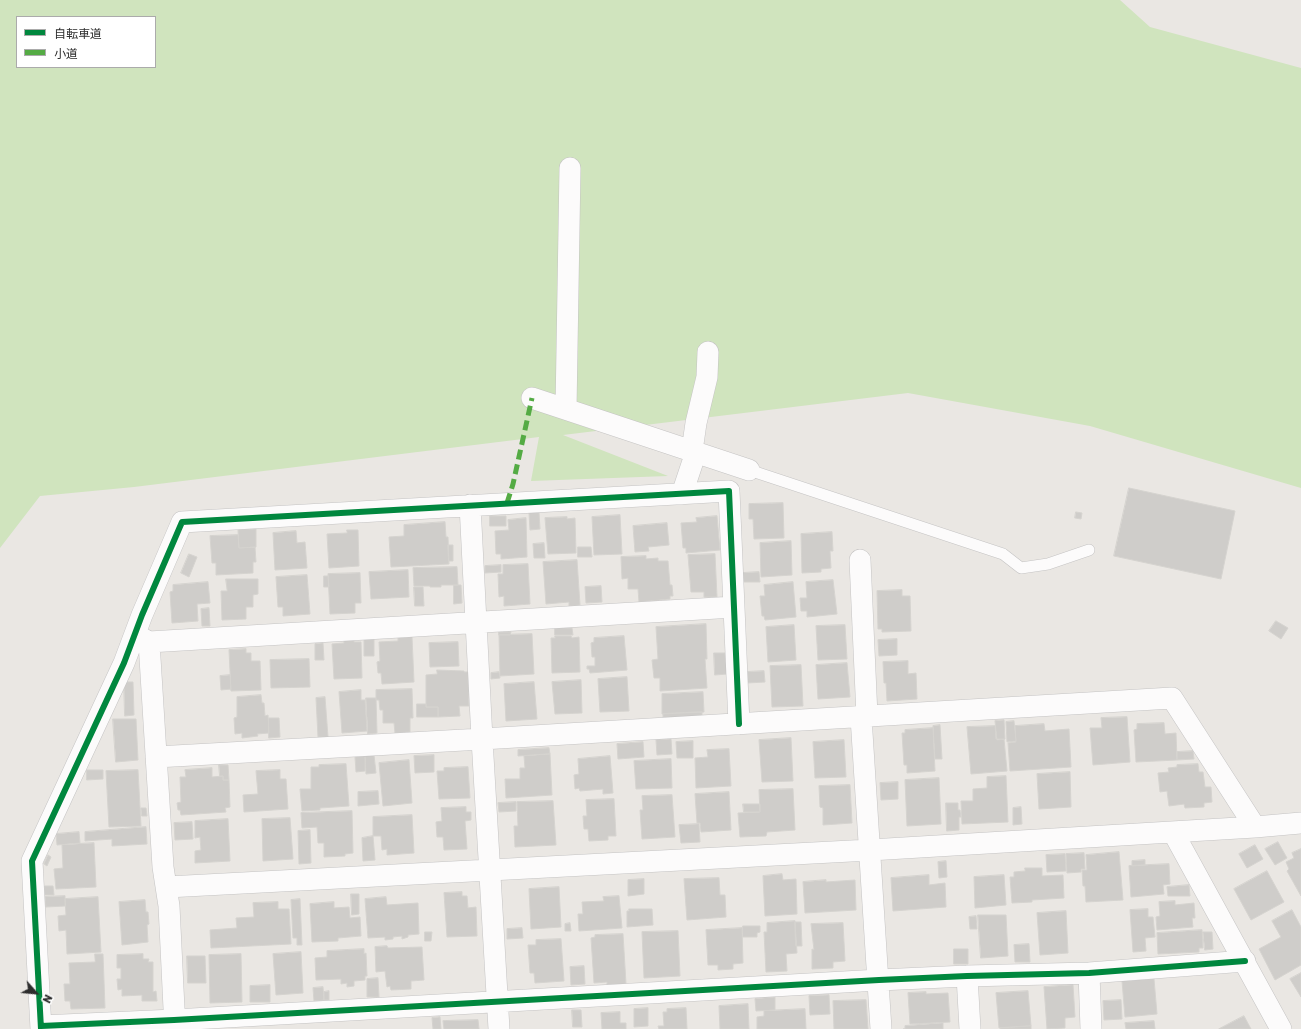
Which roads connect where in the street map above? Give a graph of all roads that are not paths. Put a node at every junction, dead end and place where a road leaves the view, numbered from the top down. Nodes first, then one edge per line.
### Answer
1 (570, 168) dead end
2 (708, 352) dead end
3 (532, 398) dead end
4 (566, 409) junction
5 (694, 452) junction
6 (749, 470) joint
7 (682, 494) junction
8 (470, 505) junction
9 (1089, 550) dead end
10 (860, 560) dead end
11 (734, 607) junction
12 (476, 622) junction
13 (142, 638) junction
14 (864, 717) junction
15 (739, 724) junction
16 (482, 739) junction
17 (156, 757) junction
18 (1301, 823) edge
19 (1255, 827) junction
20 (1173, 832) junction
21 (870, 850) junction
22 (490, 870) junction
23 (167, 887) junction
24 (1245, 961) junction
25 (1089, 973) junction
26 (967, 976) junction
27 (879, 980) junction
28 (497, 1001) junction
29 (174, 1024) edge
30 (41, 1027) edge
31 (499, 1029) edge
32 (882, 1029) edge
33 (970, 1029) edge
34 (1091, 1029) edge
35 (1281, 1029) edge

1 - 4 street
2 - 5 street
3 - 4 street
4 - 5 street
5 - 6 street
5 - 7 street
6 - 9 lane
7 - 8 street
7 - 11 street
8 - 12 street
8 - 13 street
10 - 14 street
11 - 12 street
11 - 15 street
12 - 13 street
12 - 16 street
13 - 17 street
13 - 30 street
14 - 15 street
14 - 19 street
14 - 21 street
15 - 16 street
16 - 17 street
16 - 22 street
17 - 23 street
18 - 19 street
19 - 20 street
20 - 21 street
20 - 24 street
21 - 22 street
21 - 27 street
22 - 23 street
22 - 28 street
23 - 29 street
24 - 25 street
24 - 35 street
25 - 26 street
25 - 34 street
26 - 27 street
26 - 33 street
27 - 28 street
27 - 32 street
28 - 29 street
28 - 31 street
29 - 30 street

